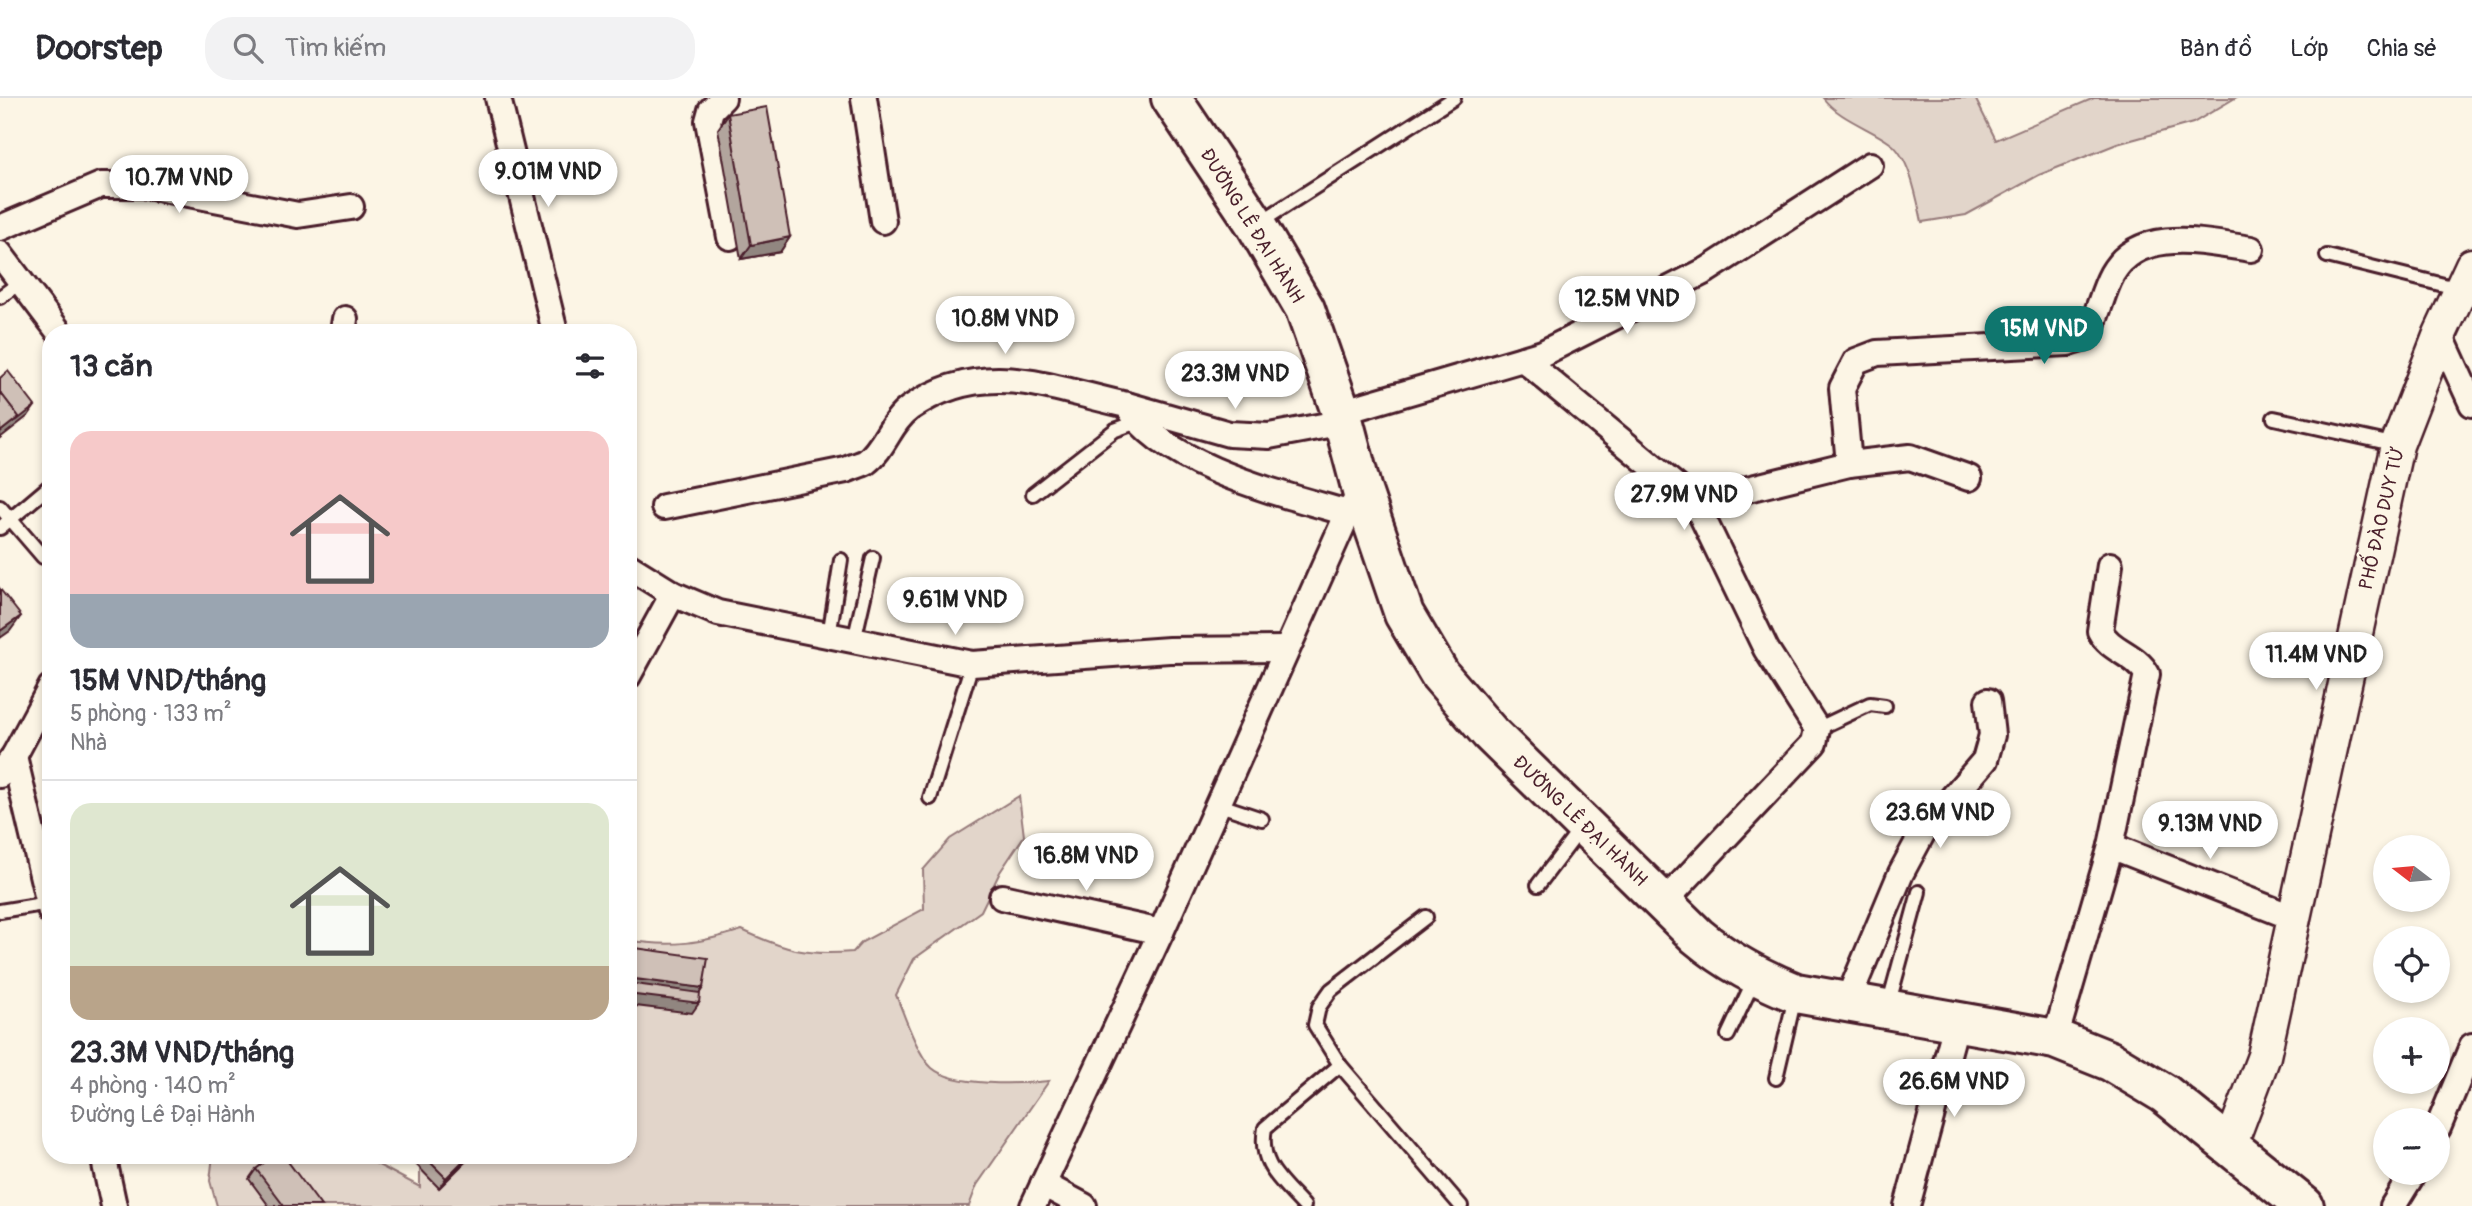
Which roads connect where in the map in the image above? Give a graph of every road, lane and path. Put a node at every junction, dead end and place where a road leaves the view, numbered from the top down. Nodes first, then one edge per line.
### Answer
1 (498, 98) edge
2 (723, 98) edge
3 (864, 98) edge
4 (1171, 98) edge
5 (1454, 98) edge
6 (1871, 165) dead end
7 (351, 207) dead end
8 (883, 221) dead end
9 (1256, 225) junction
10 (0, 228) edge
11 (730, 237) dead end
12 (2251, 249) dead end
13 (0, 254) edge
14 (2327, 256) dead end
15 (2466, 277) edge
16 (21, 282) junction
17 (0, 297) edge
18 (53, 324) edge
19 (553, 324) edge
20 (2440, 334) junction
21 (1523, 359) junction
22 (2472, 404) edge
23 (1132, 414) junction
24 (1343, 417) junction
25 (2274, 418) dead end
26 (2397, 445) junction
27 (1849, 464) junction
28 (1969, 478) dead end
29 (42, 492) edge
30 (1032, 495) dead end
31 (1355, 502) junction
32 (1695, 502) junction
33 (0, 507) edge
34 (664, 507) dead end
35 (5, 523) edge
36 (42, 557) edge
37 (873, 558) dead end
38 (841, 560) dead end
39 (2110, 565) dead end
40 (637, 572) edge
41 (673, 594) junction
42 (829, 636) junction
43 (854, 641) junction
44 (1285, 649) junction
45 (637, 660) edge
46 (972, 664) junction
47 (1988, 701) dead end
48 (42, 703) edge
49 (1885, 706) dead end
50 (1817, 729) junction
51 (7, 765) edge
52 (930, 798) dead end
53 (1217, 804) junction
54 (1262, 819) dead end
55 (1584, 824) junction
56 (2111, 846) junction
57 (42, 881) edge
58 (1538, 885) dead end
59 (1919, 892) dead end
60 (1002, 897) dead end
61 (1664, 902) junction
62 (42, 908) edge
63 (0, 911) edge
64 (1426, 917) dead end
65 (2294, 918) junction
66 (1161, 932) junction
67 (1756, 977) junction
68 (1796, 993) junction
69 (1847, 1002) junction
70 (1887, 1010) junction
71 (1957, 1021) junction
72 (1728, 1035) dead end
73 (2055, 1039) junction
74 (2472, 1046) edge
75 (1340, 1065) junction
76 (1776, 1078) dead end
77 (2446, 1108) edge
78 (2230, 1146) junction
79 (105, 1164) edge
80 (2406, 1185) edge
81 (1038, 1195) edge
82 (114, 1206) edge
83 (1084, 1206) edge
84 (1304, 1206) edge
85 (1461, 1206) edge
86 (1907, 1206) edge
87 (2304, 1206) edge
88 (2393, 1206) edge

1 - 19 street
2 - 11 street
3 - 8 street
4 - 9 main road, ĐƯỜNG LÊ ĐẠI HÀNH
5 - 9 lane
6 - 21 street
7 - 10 street
9 - 24 main road, ĐƯỜNG LÊ ĐẠI HÀNH
12 - 27 street
13 - 16 street
14 - 15 lane
15 - 20 street, PHỐ ĐÀO DUY TỪ
16 - 17 lane
16 - 18 street
20 - 22 street
20 - 26 street, PHỐ ĐÀO DUY TỪ
21 - 24 street
21 - 32 street
23 - 24 street
23 - 30 lane
23 - 31 street
23 - 34 street
24 - 31 main road, ĐƯỜNG LÊ ĐẠI HÀNH
25 - 26 lane
26 - 65 street, PHỐ ĐÀO DUY TỪ
27 - 28 street
27 - 32 street
29 - 35 lane
31 - 44 street
31 - 55 main road, ĐƯỜNG LÊ ĐẠI HÀNH
32 - 50 street
33 - 35 lane
35 - 36 lane
37 - 43 lane
38 - 42 lane
39 - 56 street
40 - 41 street
41 - 42 street
41 - 45 street
42 - 43 street
43 - 46 street
44 - 46 street
44 - 53 street
46 - 52 lane
47 - 69 street
48 - 51 street
49 - 50 lane
50 - 61 street
51 - 57 street
53 - 54 lane
53 - 66 street
55 - 58 lane
55 - 61 main road, ĐƯỜNG LÊ ĐẠI HÀNH
56 - 65 street
56 - 73 street
59 - 70 lane
60 - 66 street
61 - 67 main road, ĐƯỜNG LÊ ĐẠI HÀNH
62 - 63 lane
64 - 75 lane
65 - 78 street, PHỐ ĐÀO DUY TỪ
66 - 81 street
67 - 68 main road, ĐƯỜNG LÊ ĐẠI HÀNH
67 - 72 lane
68 - 69 main road, ĐƯỜNG LÊ ĐẠI HÀNH
68 - 76 lane
69 - 70 main road, ĐƯỜNG LÊ ĐẠI HÀNH
70 - 71 main road, ĐƯỜNG LÊ ĐẠI HÀNH
71 - 73 main road, ĐƯỜNG LÊ ĐẠI HÀNH
71 - 86 street
73 - 78 main road, ĐƯỜNG LÊ ĐẠI HÀNH
74 - 77 street
75 - 84 lane
75 - 85 lane
78 - 87 main road, ĐƯỜNG LÊ ĐẠI HÀNH
79 - 82 street
80 - 88 street
81 - 83 street

